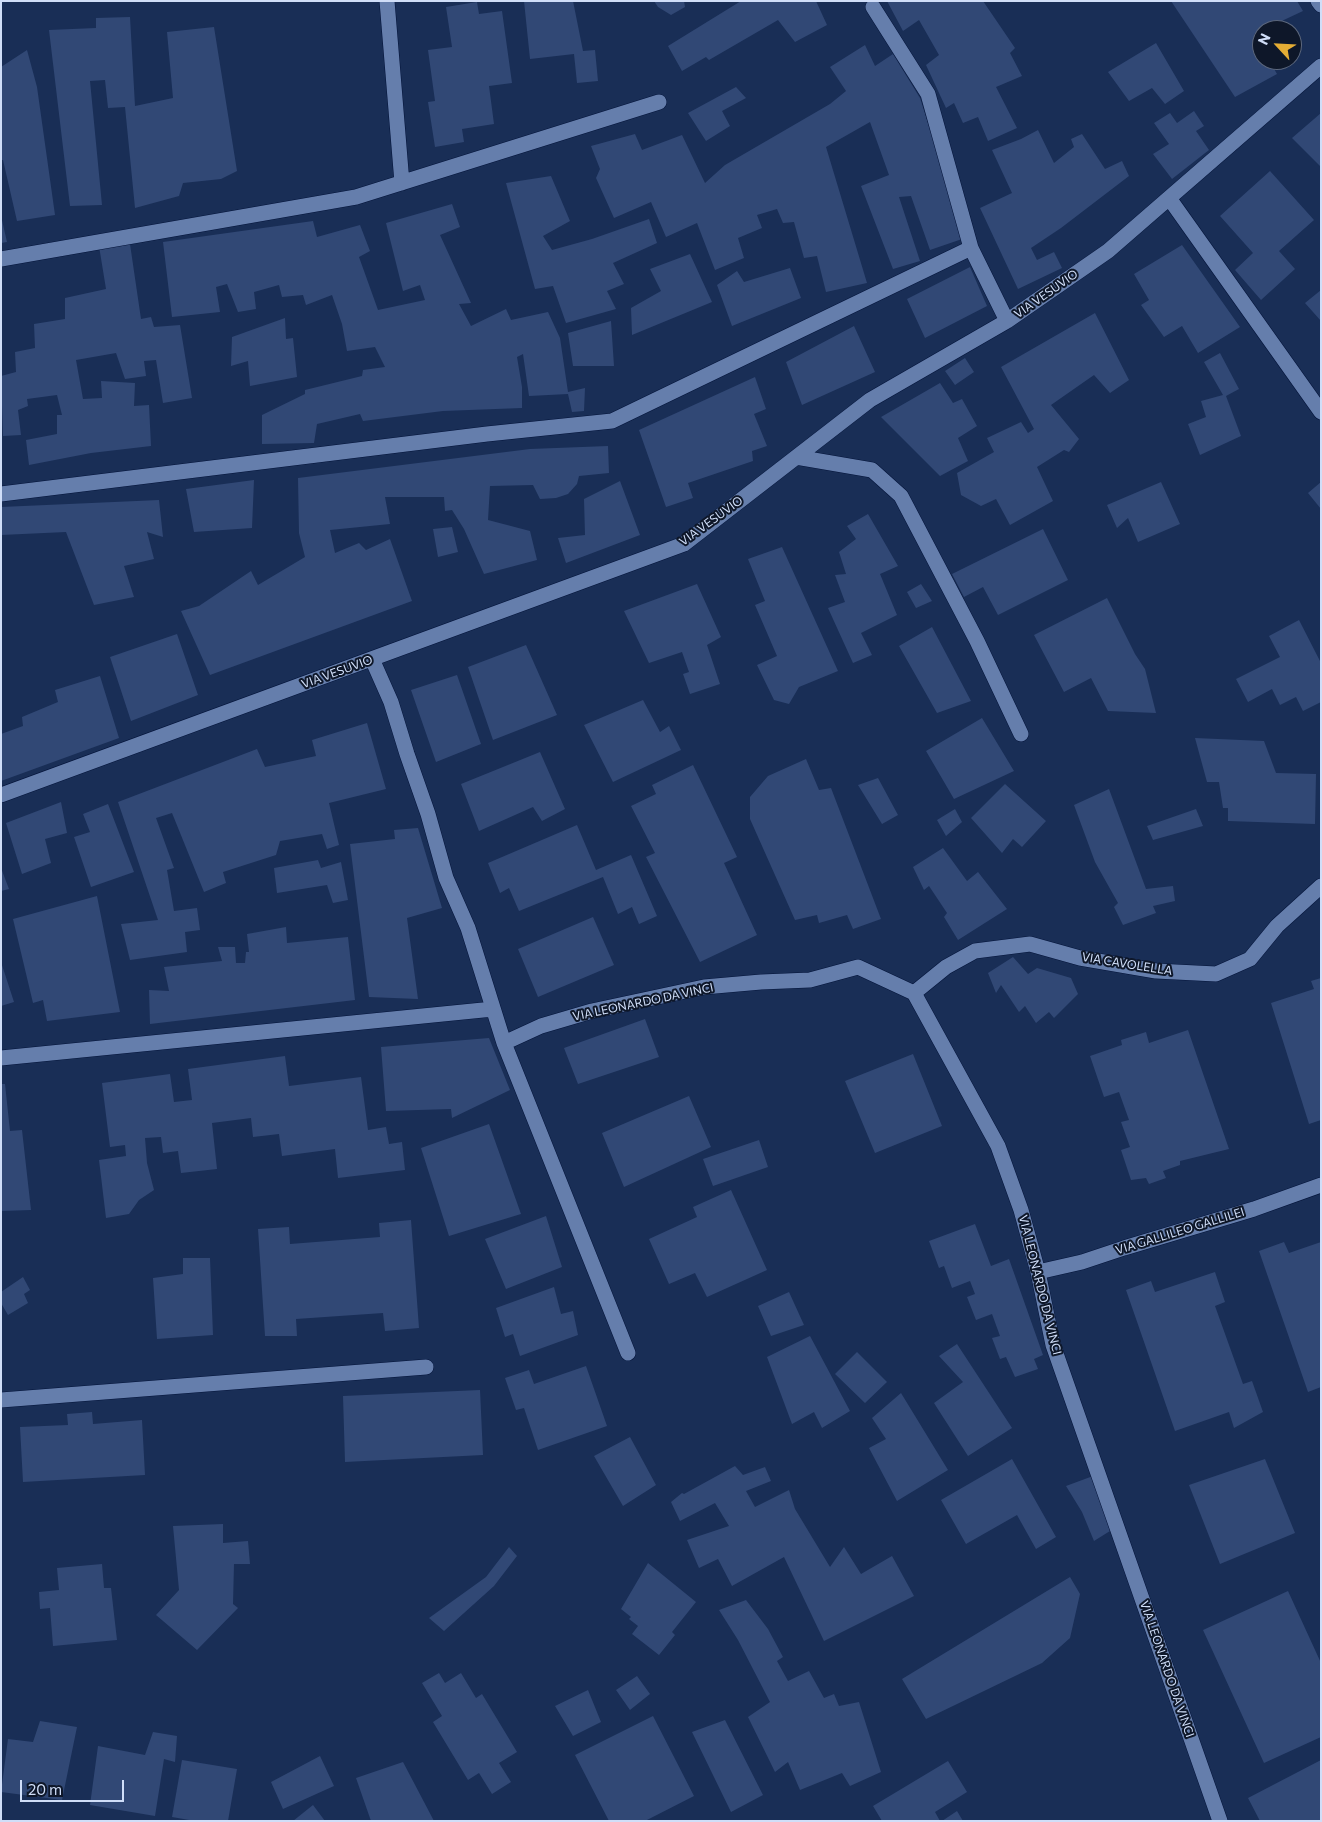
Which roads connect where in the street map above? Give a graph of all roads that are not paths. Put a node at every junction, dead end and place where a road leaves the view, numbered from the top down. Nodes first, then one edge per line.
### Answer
1 (387, 1) edge
2 (1318, 1) edge
3 (1321, 5) edge
4 (873, 7) dead end
5 (1321, 66) edge
6 (658, 102) dead end
7 (402, 183) junction
8 (1169, 198) junction
9 (972, 248) junction
10 (1, 259) edge
11 (1007, 321) junction
12 (1321, 412) edge
13 (796, 457) junction
14 (1, 494) edge
15 (372, 659) junction
16 (1021, 734) dead end
17 (1, 795) edge
18 (1321, 886) edge
19 (914, 993) junction
20 (493, 1009) junction
21 (504, 1043) junction
22 (1, 1058) edge
23 (1321, 1185) edge
24 (1038, 1272) junction
25 (628, 1354) dead end
26 (426, 1368) dead end
27 (1, 1400) edge
28 (1220, 1821) edge

1 - 7 street
2 - 3 street
4 - 9 street
5 - 8 street, VIA VESUVIO
6 - 7 street
7 - 10 street
8 - 11 street, VIA VESUVIO
8 - 12 street
9 - 11 street
9 - 14 street
11 - 13 street, VIA VESUVIO
13 - 15 street, VIA VESUVIO
13 - 16 street
15 - 17 street, VIA VESUVIO
15 - 20 street
18 - 19 street, VIA CAVOLELLA
19 - 21 street, VIA LEONARDO DA VINCI
19 - 24 street, VIA LEONARDO DA VINCI
20 - 21 street
20 - 22 street
21 - 25 street
23 - 24 street, VIA GALLILEO GALLILEI
24 - 28 street, VIA LEONARDO DA VINCI
26 - 27 street

